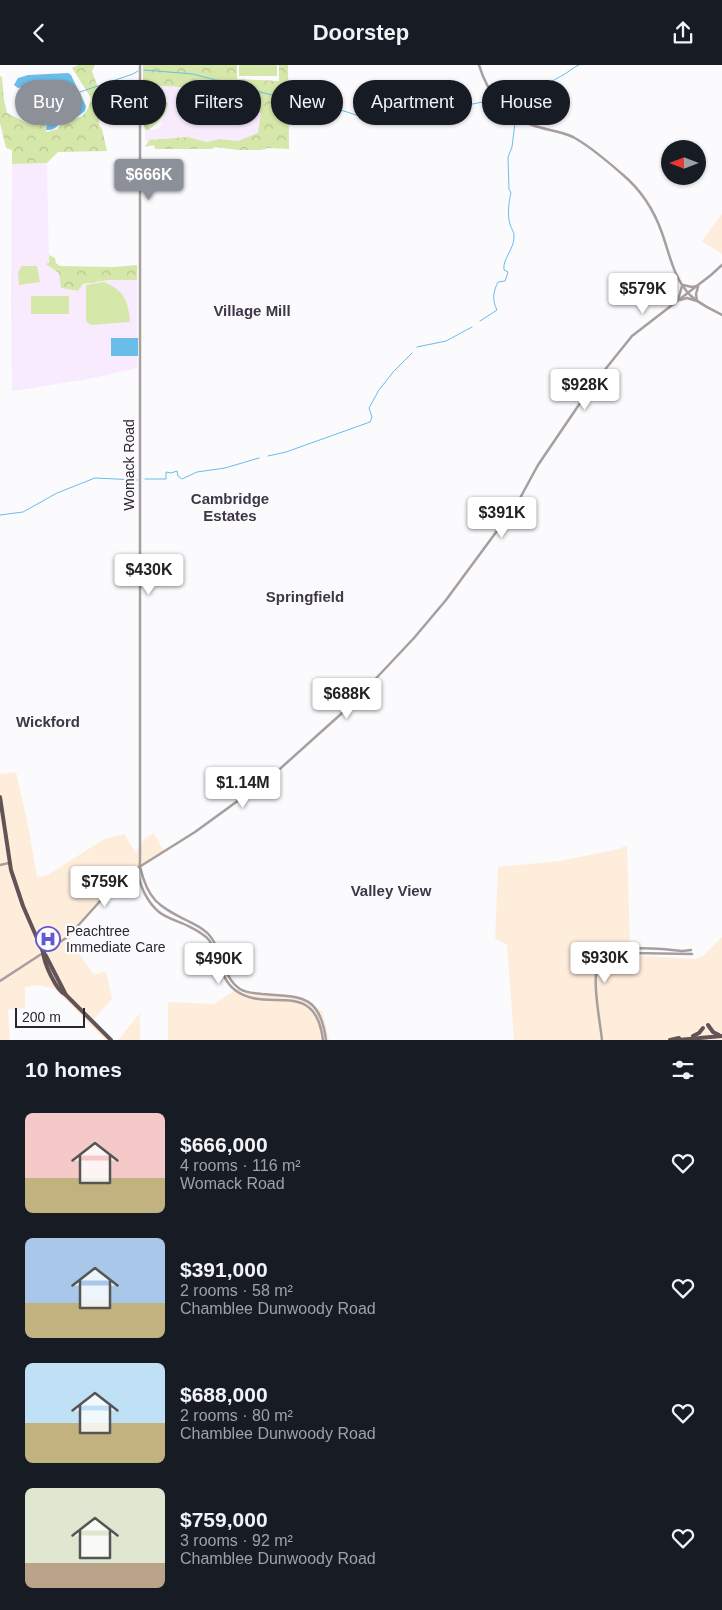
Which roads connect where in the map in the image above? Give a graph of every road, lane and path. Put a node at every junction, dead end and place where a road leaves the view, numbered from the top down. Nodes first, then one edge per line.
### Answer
1 (140, 65) edge
2 (479, 65) edge
3 (722, 265) edge
4 (682, 285) junction
5 (698, 285) junction
6 (688, 293) junction
7 (678, 301) junction
8 (697, 301) junction
9 (722, 315) edge
10 (0, 797) edge
11 (9, 863) junction
12 (0, 865) edge
13 (140, 865) junction
14 (123, 878) junction
15 (140, 882) junction
16 (626, 950) junction
17 (690, 950) dead end
18 (43, 952) junction
19 (692, 954) dead end
20 (0, 981) edge
21 (708, 1025) dead end
22 (703, 1028) dead end
23 (721, 1036) edge
24 (111, 1040) edge
25 (324, 1040) edge
26 (602, 1040) edge
27 (670, 1040) edge
28 (678, 1040) edge

1 - 13 street, Womack Road
2 - 4 street
3 - 5 street
4 - 5 street
4 - 6 street
4 - 7 street
5 - 6 street
5 - 8 street
6 - 7 street
6 - 8 street
7 - 8 street
7 - 13 street
8 - 9 street
10 - 11 main road
11 - 12 street
11 - 18 main road
13 - 14 street
13 - 15 street, Womack Road
13 - 25 street
14 - 15 street
14 - 18 street
15 - 25 street
16 - 17 street
16 - 19 street
16 - 26 street
18 - 20 street
18 - 24 main road
21 - 23 main road
22 - 27 main road
23 - 28 main road

